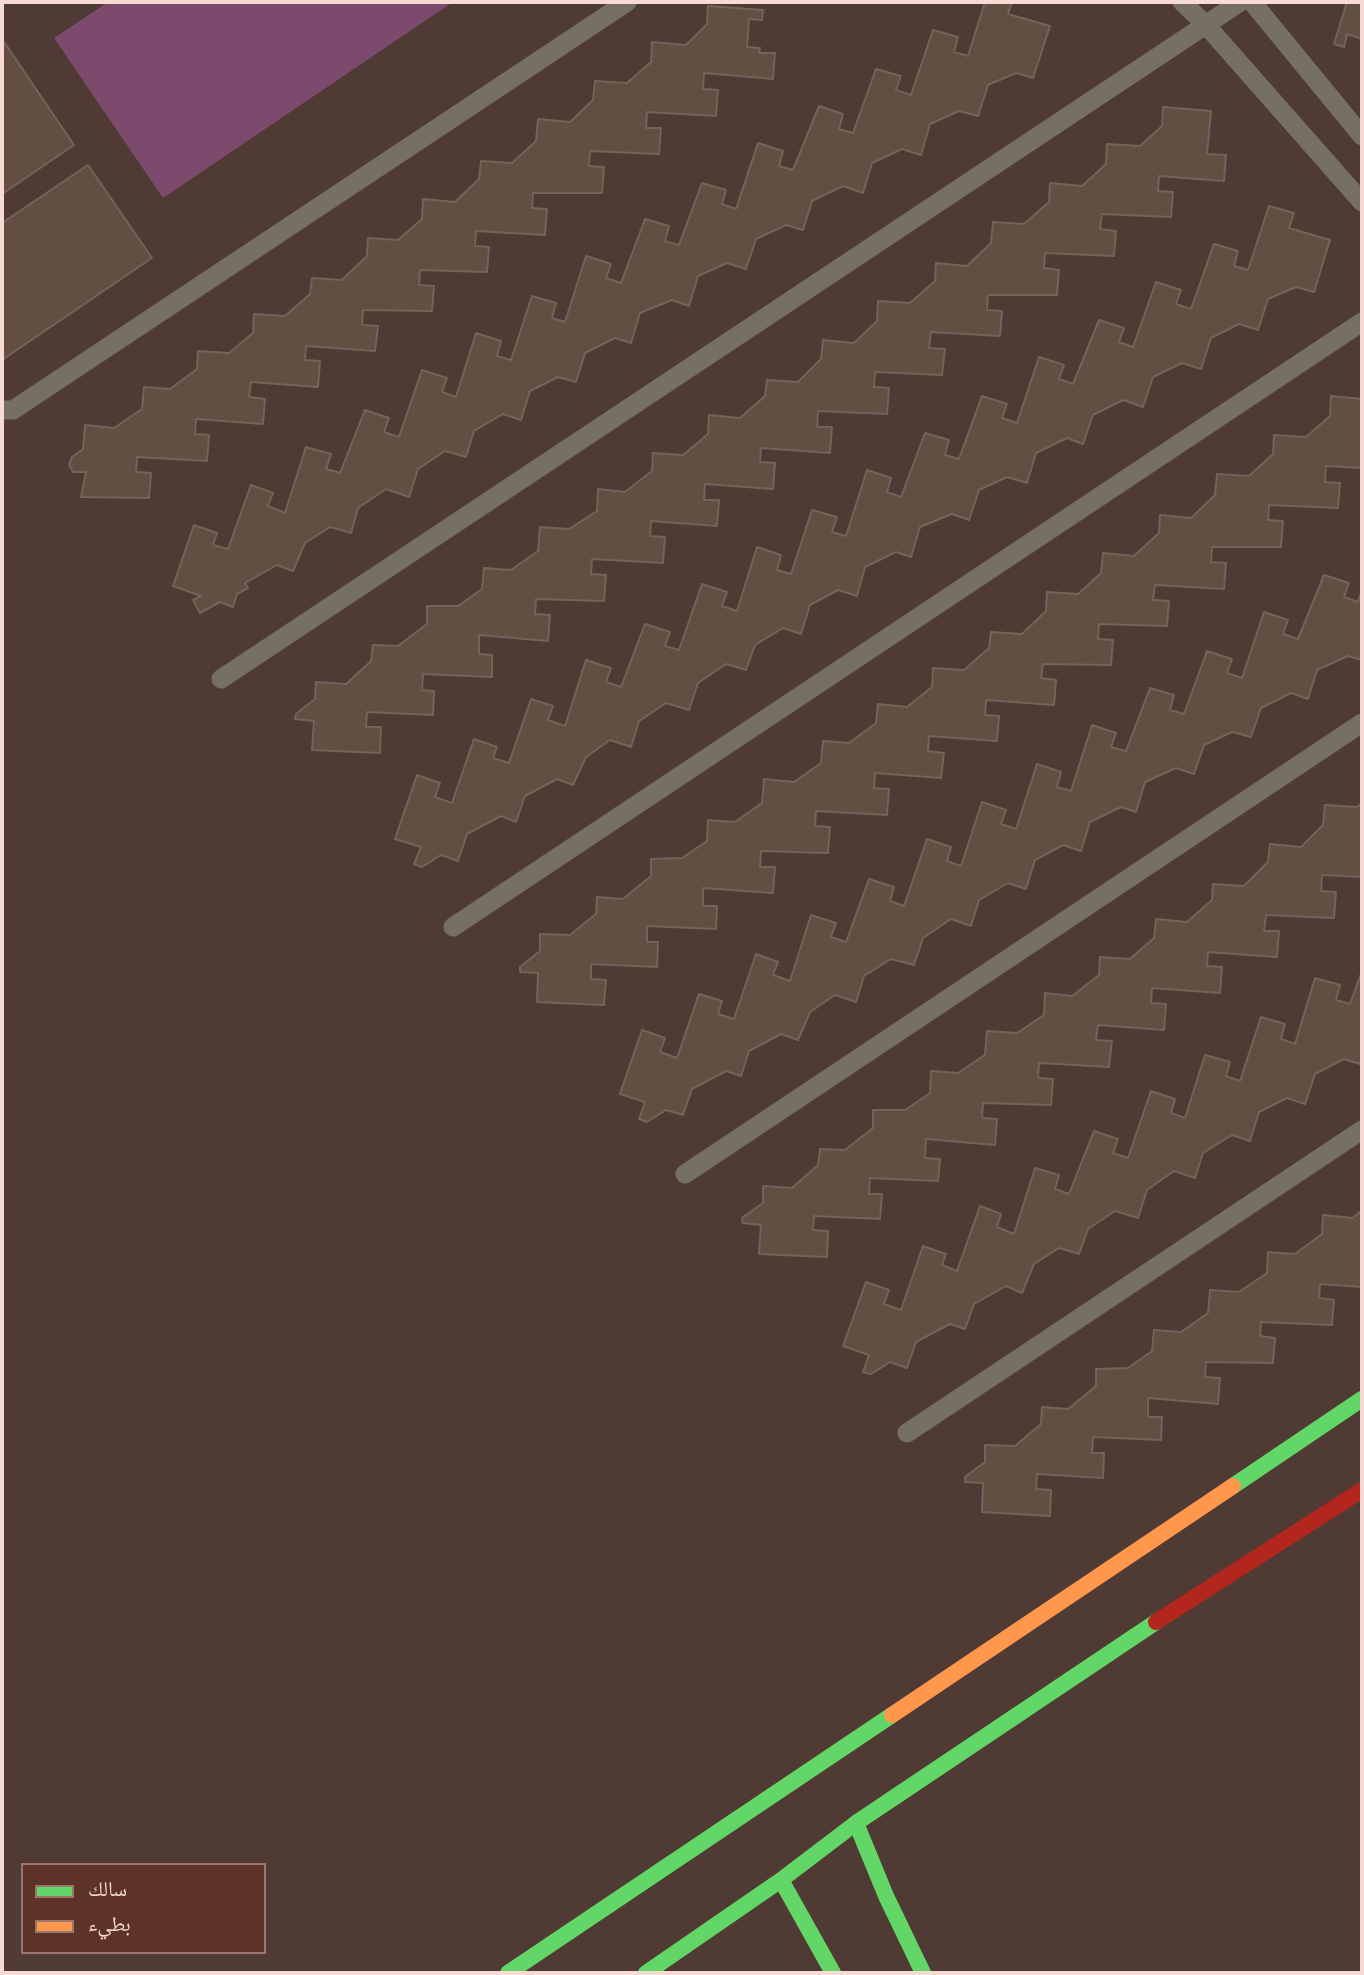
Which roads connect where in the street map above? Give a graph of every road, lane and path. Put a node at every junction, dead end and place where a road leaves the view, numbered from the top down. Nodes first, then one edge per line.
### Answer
1 (627, 2) edge
2 (1182, 2) edge
3 (1240, 2) edge
4 (1252, 2) edge
5 (1206, 24) junction
6 (1362, 136) edge
7 (1362, 202) edge
8 (1362, 322) edge
9 (2, 410) edge
10 (221, 679) dead end
11 (1362, 723) edge
12 (453, 927) dead end
13 (1362, 1130) edge
14 (685, 1174) dead end
15 (1362, 1399) edge
16 (907, 1433) dead end
17 (1362, 1490) edge
18 (856, 1823) junction
19 (781, 1881) junction
20 (508, 1973) edge
21 (646, 1973) edge
22 (834, 1973) edge
23 (923, 1973) edge

1 - 9 lane
2 - 5 lane
3 - 5 lane
4 - 6 lane
5 - 7 lane
5 - 10 lane
8 - 12 lane
11 - 14 lane
13 - 16 lane
15 - 20 street
17 - 18 street
18 - 19 street
18 - 23 street
19 - 21 street
19 - 22 street

